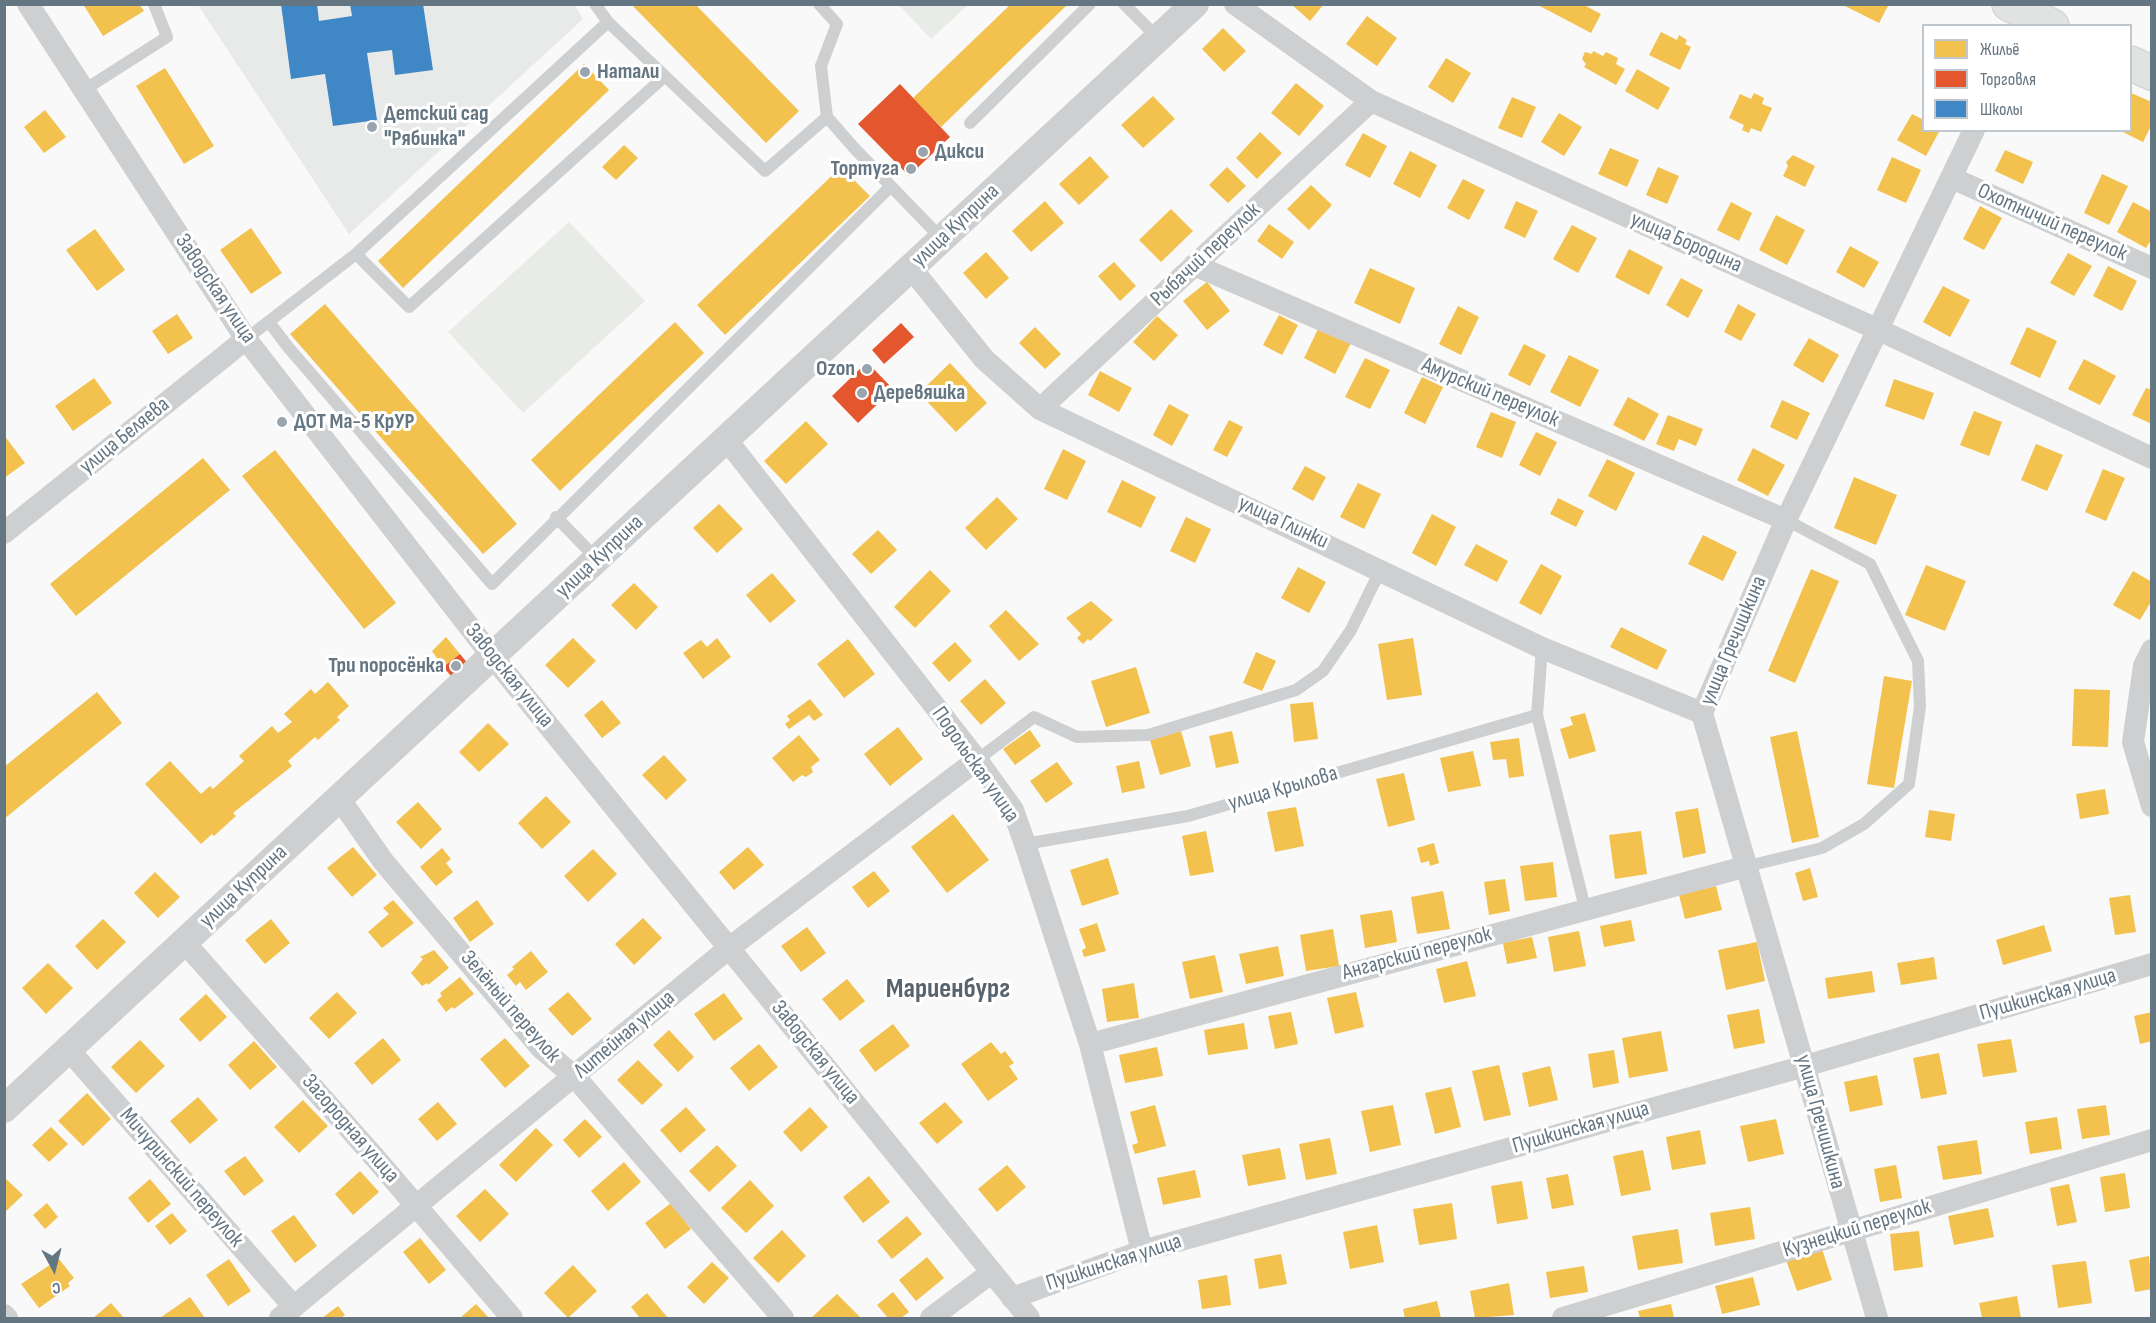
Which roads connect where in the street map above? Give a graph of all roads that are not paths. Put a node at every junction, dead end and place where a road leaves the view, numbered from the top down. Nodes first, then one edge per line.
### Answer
1 (28, 4) edge
2 (154, 4) edge
3 (595, 4) edge
4 (819, 4) edge
5 (1090, 4) edge
6 (1124, 4) edge
7 (1195, 4) edge
8 (1235, 4) edge
9 (608, 22) junction
10 (1158, 38) junction
11 (2132, 64) edge
12 (2151, 73) edge
13 (665, 76) junction
14 (84, 90) junction
15 (1371, 101) junction
16 (827, 117) junction
17 (970, 123) dead end
18 (1973, 132) edge
19 (1952, 178) junction
20 (891, 186) junction
21 (942, 239) junction
22 (356, 254) junction
23 (1194, 266) junction
24 (910, 268) junction
25 (2151, 268) edge
26 (269, 322) junction
27 (1879, 330) junction
28 (246, 339) junction
29 (1040, 409) junction
30 (726, 439) junction
31 (2151, 458) edge
32 (556, 517) junction
33 (1786, 520) junction
34 (4, 533) edge
35 (597, 559) junction
36 (1381, 569) junction
37 (1542, 648) junction
38 (2151, 651) edge
39 (492, 656) junction
40 (1702, 713) junction
41 (1537, 715) junction
42 (2151, 718) edge
43 (2133, 742) junction
44 (977, 760) junction
45 (339, 798) junction
46 (2151, 806) edge
47 (1025, 844) junction
48 (1744, 867) junction
49 (1585, 908) junction
50 (184, 943) junction
51 (729, 948) junction
52 (2151, 964) edge
53 (1090, 1044) junction
54 (68, 1049) junction
55 (1805, 1066) junction
56 (575, 1077) junction
57 (4, 1109) edge
58 (2151, 1140) edge
59 (416, 1205) junction
60 (1850, 1230) junction
61 (1142, 1251) junction
62 (992, 1272) junction
63 (1012, 1298) junction
64 (4, 1315) edge
65 (285, 1315) edge
66 (7, 1318) edge
67 (512, 1318) edge
68 (783, 1318) edge
69 (931, 1318) edge
70 (1029, 1318) edge
71 (1563, 1318) edge
72 (1877, 1318) edge

1 - 14 street, Заводская улица
2 - 14 lane
3 - 9 lane
4 - 16 lane
5 - 17 lane
6 - 10 lane
7 - 10 street, улица Куприна
8 - 15 street, улица Бородина
9 - 13 lane
9 - 22 lane
10 - 21 street, улица Куприна
11 - 12 main road
13 - 16 lane
13 - 22 lane
14 - 28 street, Заводская улица
15 - 23 street, Рыбачий переулок
15 - 27 street, улица Бородина
16 - 20 lane
18 - 19 street, улица Гречишкина
19 - 25 street, Охотничий переулок
19 - 27 street, улица Гречишкина
20 - 21 lane
20 - 32 lane
21 - 24 street, улица Куприна
22 - 26 lane
23 - 29 street, Рыбачий переулок
23 - 33 street, Амурский переулок
24 - 29 street, улица Глинки
24 - 30 street, улица Куприна
26 - 28 lane
26 - 32 lane
27 - 31 street, улица Бородина
27 - 33 street, улица Гречишкина
28 - 34 street, улица Беляева
28 - 39 street, Заводская улица
29 - 36 street, улица Глинки
30 - 35 street, улица Куприна
30 - 44 street, Подольская улица
32 - 35 lane
33 - 40 street, улица Гречишкина
33 - 48 lane
35 - 39 street, улица Куприна
36 - 37 street, улица Глинки
36 - 44 lane
37 - 40 street, улица Глинки
37 - 41 lane
38 - 43 street
39 - 45 street, улица Куприна
39 - 51 street, Заводская улица
40 - 48 street, улица Гречишкина
41 - 47 lane, улица Крылова
41 - 49 lane
42 - 43 lane
43 - 46 street
44 - 47 street, Подольская улица
44 - 51 street, Литейная улица
45 - 50 street, улица Куприна
45 - 56 street, Зелёный переулок
47 - 53 street, Подольская улица
48 - 49 street, Ангарский переулок
48 - 55 street, улица Гречишкина
49 - 53 street, Ангарский переулок
50 - 54 street, улица Куприна
50 - 59 street, Загородная улица
51 - 56 street, Литейная улица
51 - 62 street, Заводская улица
52 - 55 street, Пушкинская улица
53 - 61 street, Подольская улица
54 - 57 street, улица Куприна
54 - 65 street, Мичуринский переулок
55 - 60 street, улица Гречишкина
55 - 61 street, Пушкинская улица
56 - 59 street, Литейная улица
56 - 68 street, Зелёный переулок
58 - 60 street, Кузнецкий переулок
59 - 65 street, Литейная улица
59 - 67 street, Загородная улица
60 - 71 street, Кузнецкий переулок
60 - 72 street, улица Гречишкина
61 - 63 street, Пушкинская улица
62 - 63 street, Заводская улица
62 - 69 street
63 - 70 street, Заводская улица
64 - 66 street

